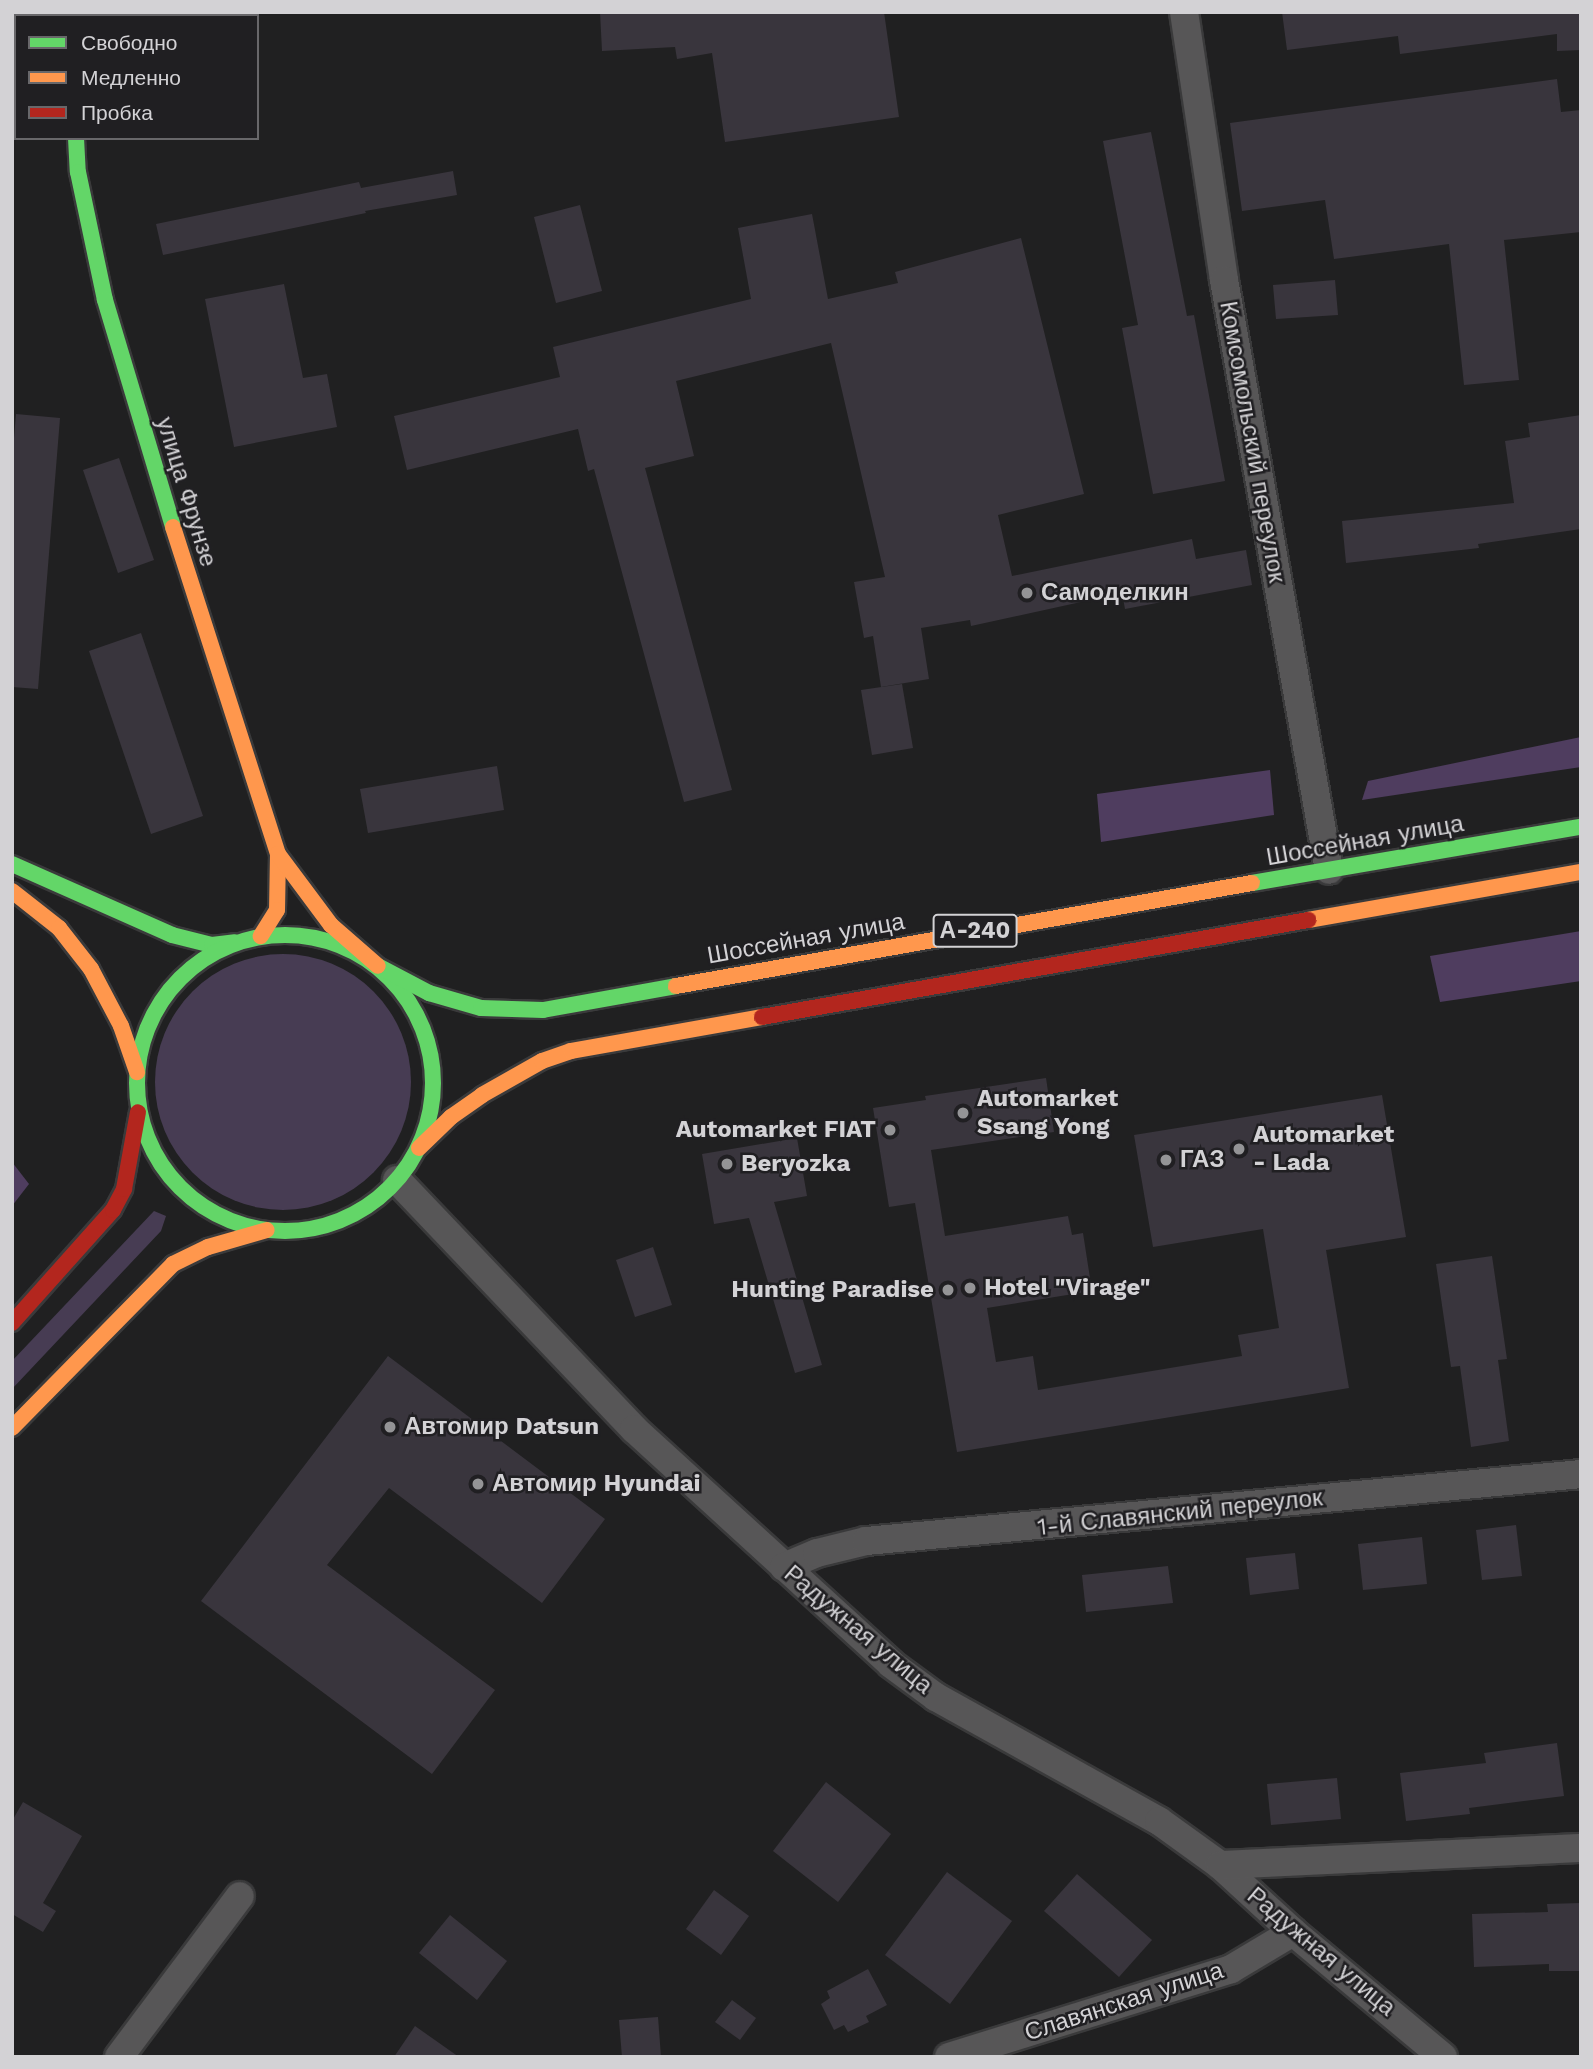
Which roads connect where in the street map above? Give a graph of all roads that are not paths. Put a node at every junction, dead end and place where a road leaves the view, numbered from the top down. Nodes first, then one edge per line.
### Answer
1 (1184, 12) edge
2 (76, 140) edge
3 (1581, 827) edge
4 (278, 854) junction
5 (12, 864) edge
6 (1329, 870) junction
7 (1581, 872) edge
8 (12, 891) edge
9 (261, 936) junction
10 (235, 942) junction
11 (377, 966) junction
12 (137, 1072) junction
13 (139, 1107) junction
14 (419, 1148) junction
15 (397, 1180) junction
16 (267, 1230) junction
17 (12, 1323) edge
18 (12, 1428) edge
19 (1581, 1474) edge
20 (784, 1567) junction
21 (1581, 1848) edge
22 (1220, 1866) junction
23 (240, 1896) dead end
24 (1293, 1932) junction
25 (119, 2057) edge
26 (949, 2057) edge
27 (1444, 2057) edge

1 - 6 street, Комсомольский переулок
2 - 4 main road, улица Фрунзе
3 - 6 main road, Шоссейная улица / А-240
4 - 9 main road
4 - 11 main road
5 - 10 main road
6 - 11 main road, Шоссейная улица / А-240
7 - 14 main road, А-240
8 - 12 main road
9 - 10 main road
9 - 11 main road
10 - 12 main road
11 - 14 main road
12 - 13 main road
13 - 16 main road
13 - 17 main road
14 - 15 main road
15 - 16 main road
15 - 20 street, Радужная улица
16 - 18 main road
19 - 20 street, 1-й Славянский переулок
20 - 22 street, Радужная улица
21 - 22 street
22 - 24 street, Радужная улица
23 - 25 street
24 - 26 street, Славянская улица
24 - 27 street, Радужная улица

